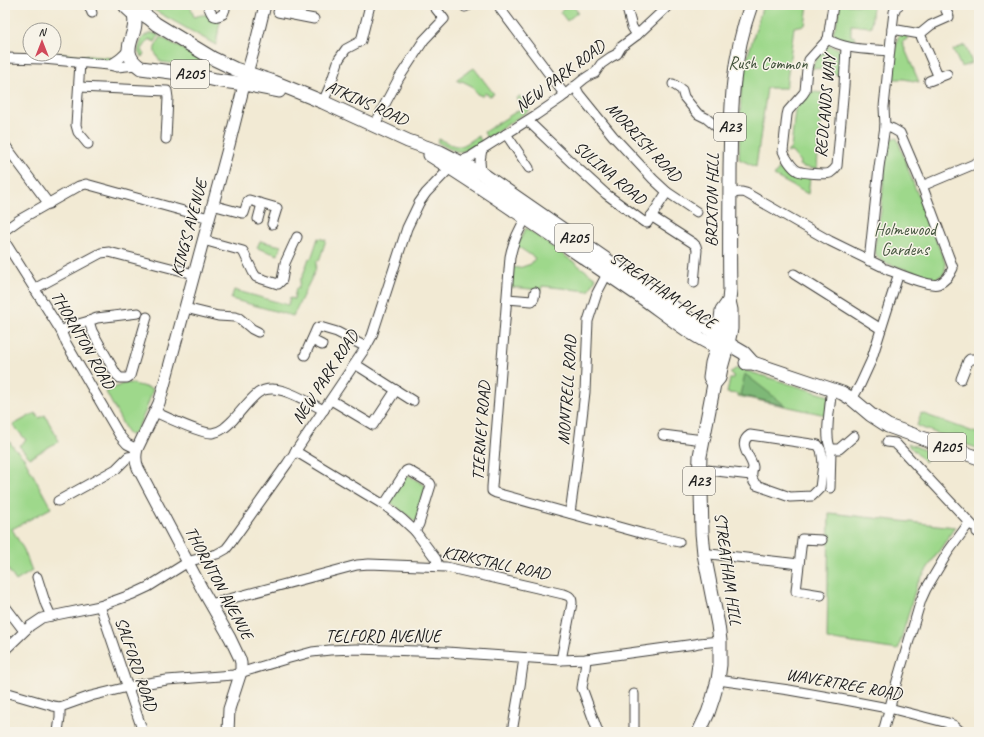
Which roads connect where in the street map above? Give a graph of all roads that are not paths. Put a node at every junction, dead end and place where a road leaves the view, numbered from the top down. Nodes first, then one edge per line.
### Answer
1 (125, 5) edge
2 (208, 5) edge
3 (223, 5) edge
4 (370, 5) edge
5 (433, 5) edge
6 (499, 5) edge
7 (626, 5) edge
8 (669, 5) edge
9 (751, 5) edge
10 (833, 5) edge
11 (899, 5) edge
12 (265, 7) edge
13 (944, 8) dead end
14 (279, 9) edge
15 (314, 19) dead end
16 (156, 24) junction
17 (892, 29) junction
18 (920, 34) junction
19 (637, 35) junction
20 (132, 36) junction
21 (828, 39) junction
22 (846, 47) junction
23 (129, 49) junction
24 (890, 51) junction
25 (5, 58) edge
26 (80, 63) junction
27 (109, 65) junction
28 (136, 65) junction
29 (946, 74) dead end
30 (245, 78) junction
31 (673, 84) dead end
32 (575, 86) junction
33 (79, 87) junction
34 (565, 95) junction
35 (317, 100) junction
36 (528, 121) junction
37 (375, 125) junction
38 (885, 126) junction
39 (730, 128) junction
40 (506, 134) junction
41 (166, 139) dead end
42 (88, 144) dead end
43 (5, 145) edge
44 (482, 149) junction
45 (979, 162) edge
46 (454, 163) junction
47 (529, 168) dead end
48 (481, 173) junction
49 (922, 186) junction
50 (667, 192) junction
51 (736, 192) junction
52 (49, 204) junction
53 (262, 204) junction
54 (212, 205) junction
55 (696, 212) dead end
56 (529, 213) junction
57 (652, 216) junction
58 (208, 218) junction
59 (258, 219) dead end
60 (272, 224) dead end
61 (5, 230) edge
62 (297, 237) dead end
63 (203, 240) junction
64 (5, 242) edge
65 (869, 261) junction
66 (194, 274) junction
67 (607, 274) junction
68 (794, 274) dead end
69 (897, 280) dead end
70 (694, 282) dead end
71 (34, 289) junction
72 (535, 292) dead end
73 (507, 299) junction
74 (185, 308) junction
75 (138, 313) dead end
76 (147, 317) dead end
77 (89, 321) junction
78 (881, 329) junction
79 (61, 331) junction
80 (258, 332) dead end
81 (312, 340) junction
82 (722, 344) junction
83 (322, 345) dead end
84 (366, 347) junction
85 (305, 355) dead end
86 (978, 358) edge
87 (355, 364) junction
88 (961, 379) dead end
89 (833, 389) junction
90 (396, 390) junction
91 (852, 399) junction
92 (331, 400) junction
93 (413, 401) dead end
94 (324, 410) junction
95 (155, 412) junction
96 (663, 435) dead end
97 (854, 436) dead end
98 (703, 440) junction
99 (887, 442) dead end
100 (831, 449) junction
101 (295, 451) junction
102 (136, 453) junction
103 (979, 458) edge
104 (699, 469) junction
105 (751, 475) junction
106 (830, 488) dead end
107 (58, 501) dead end
108 (384, 505) junction
109 (570, 513) junction
110 (974, 529) edge
111 (415, 530) junction
112 (822, 540) dead end
113 (679, 542) dead end
114 (704, 554) junction
115 (188, 562) junction
116 (799, 564) junction
117 (438, 566) junction
118 (37, 578) dead end
119 (821, 595) dead end
120 (211, 605) junction
121 (5, 606) edge
122 (100, 606) junction
123 (50, 616) junction
124 (24, 632) junction
125 (720, 641) junction
126 (5, 650) edge
127 (524, 658) junction
128 (586, 659) junction
129 (561, 660) junction
130 (242, 672) junction
131 (718, 680) junction
132 (127, 686) junction
133 (5, 692) edge
134 (634, 694) dead end
135 (60, 707) junction
136 (890, 708) junction
137 (58, 732) edge
138 (142, 732) edge
139 (228, 732) edge
140 (512, 732) edge
141 (598, 732) edge
142 (634, 732) edge
143 (699, 732) edge
144 (883, 732) edge
145 (961, 732) edge

1 - 16 highway, A205
1 - 20 highway, A205
2 - 3 street
4 - 35 street
5 - 37 street
6 - 34 street
7 - 19 street
8 - 19 street, NEW PARK ROAD
9 - 39 highway, BRIXTON HILL / A23
10 - 21 street
11 - 17 street
12 - 14 street
12 - 30 main road, KING'S AVENUE
13 - 18 street
14 - 15 street
16 - 20 highway
16 - 30 highway, A205
17 - 18 street
17 - 24 street
18 - 29 street
19 - 32 street, NEW PARK ROAD
20 - 23 highway, A205
21 - 22 street
21 - 22 street, REDLANDS WAY
22 - 24 street
23 - 27 street
23 - 28 highway
24 - 38 street
25 - 26 street, ATKINS ROAD
26 - 27 street, ATKINS ROAD
26 - 33 street
27 - 28 street, ATKINS ROAD
28 - 30 highway, ATKINS ROAD / A205
30 - 35 highway, ATKINS ROAD / A205
30 - 54 main road, KING'S AVENUE
31 - 39 street
32 - 34 street, NEW PARK ROAD
32 - 50 street, MORRISH ROAD
33 - 41 street
33 - 42 street
34 - 36 street, NEW PARK ROAD
35 - 37 highway, ATKINS ROAD / A205
36 - 40 street, NEW PARK ROAD
36 - 57 street, SULINA ROAD
37 - 46 highway, ATKINS ROAD / A205
38 - 49 street
38 - 65 street
39 - 51 highway, BRIXTON HILL / A23
40 - 44 street, NEW PARK ROAD
40 - 47 street
43 - 52 street
44 - 46 street, NEW PARK ROAD
44 - 48 street
45 - 49 street
46 - 48 highway, STREATHAM PLACE / A205
46 - 56 highway, STREATHAM PLACE / A205
46 - 84 street, NEW PARK ROAD
48 - 56 highway, STREATHAM PLACE / A205
49 - 65 street
50 - 55 street, MORRISH ROAD
50 - 57 street, SULINA ROAD
51 - 65 street
51 - 82 highway, BRIXTON HILL / A23
52 - 58 street
52 - 61 street
53 - 54 street
53 - 59 street
53 - 60 street
54 - 58 main road, KING'S AVENUE
56 - 67 highway, STREATHAM PLACE / A205
56 - 73 street, TIERNEY ROAD
56 - 82 highway, STREATHAM PLACE / A205
57 - 70 street
58 - 63 main road, KING'S AVENUE
62 - 63 street
63 - 66 main road, KING'S AVENUE
64 - 71 street, THORNTON ROAD
66 - 71 street
66 - 74 main road, KING'S AVENUE
67 - 82 highway, STREATHAM PLACE / A205
67 - 109 street, MONTRELL ROAD
68 - 78 street
69 - 78 street
71 - 79 street, THORNTON ROAD
72 - 73 street
73 - 109 street, TIERNEY ROAD
74 - 80 street
74 - 95 main road, KING'S AVENUE
75 - 77 street
76 - 77 street
77 - 79 street
78 - 91 street
79 - 102 street, THORNTON ROAD
81 - 83 street
81 - 84 street
81 - 85 street
82 - 89 highway, A205
82 - 98 highway, STREATHAM HILL / A23
84 - 87 street, NEW PARK ROAD
86 - 88 street
87 - 90 street
87 - 92 street, NEW PARK ROAD
89 - 91 highway, A205
89 - 100 street
90 - 92 street
90 - 93 street
91 - 103 highway, A205
92 - 94 street, NEW PARK ROAD
94 - 95 street
94 - 101 street, NEW PARK ROAD
95 - 102 main road, KING'S AVENUE
96 - 98 street
97 - 100 street
98 - 104 highway, STREATHAM HILL / A23
99 - 110 street
100 - 106 street
101 - 108 street
101 - 115 street, NEW PARK ROAD
102 - 107 street
102 - 115 main road, THORNTON AVENUE
104 - 105 street
104 - 114 highway, STREATHAM HILL / A23
105 - 105 street
108 - 111 street
108 - 111 street
109 - 113 street, TIERNEY ROAD
110 - 136 street
111 - 117 street
112 - 116 street
114 - 116 street
114 - 125 highway, STREATHAM HILL / A23
115 - 120 main road, THORNTON AVENUE
115 - 122 street, NEW PARK ROAD
116 - 119 street
117 - 120 street, KIRKSTALL ROAD
117 - 129 street, KIRKSTALL ROAD
118 - 123 street
120 - 130 main road, THORNTON AVENUE
121 - 124 street
122 - 123 street, NEW PARK ROAD
122 - 132 street, SALFORD ROAD
123 - 124 street, NEW PARK ROAD
124 - 126 street, NEW PARK ROAD
125 - 128 street, TELFORD AVENUE
125 - 131 highway, STREATHAM HILL / A23
127 - 129 street, TELFORD AVENUE
127 - 130 street, TELFORD AVENUE
127 - 140 street
128 - 129 street, TELFORD AVENUE
128 - 141 street
130 - 132 street, TELFORD AVENUE
130 - 139 main road
131 - 136 street, WAVERTREE ROAD
131 - 143 highway, STREATHAM HILL / A23
132 - 135 street, TELFORD AVENUE
132 - 138 street, SALFORD ROAD
133 - 135 street
134 - 142 street
135 - 137 street
136 - 144 street
136 - 145 street, WAVERTREE ROAD

